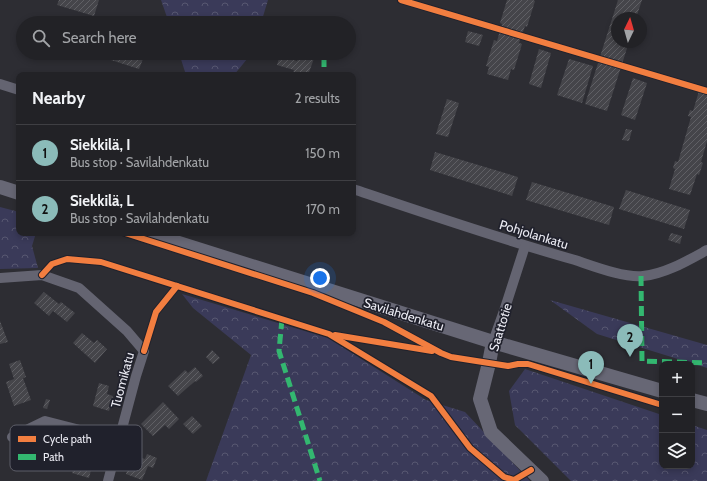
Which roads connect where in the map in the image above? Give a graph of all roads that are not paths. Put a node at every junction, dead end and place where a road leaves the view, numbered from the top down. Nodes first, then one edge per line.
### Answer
1 (0, 84) edge
2 (16, 89) edge
3 (0, 187) edge
4 (356, 190) edge
5 (16, 192) edge
6 (157, 236) edge
7 (525, 246) junction
8 (707, 250) edge
9 (0, 278) edge
10 (493, 342) junction
11 (659, 390) edge
12 (695, 401) edge
13 (707, 404) edge
14 (37, 425) edge
15 (61, 425) edge
16 (123, 425) edge
17 (111, 471) edge
18 (108, 481) edge
19 (542, 481) edge

1 - 2 street
3 - 5 main road
4 - 7 street, Pohjolankatu
6 - 10 main road, Savilahdenkatu
7 - 8 street, Pohjolankatu
7 - 10 street, Saattotie
9 - 16 street, Tuomikatu
10 - 11 main road, Savilahdenkatu
10 - 19 main road, Saattotie
12 - 13 main road
14 - 15 street
17 - 18 street, Tuomikatu

